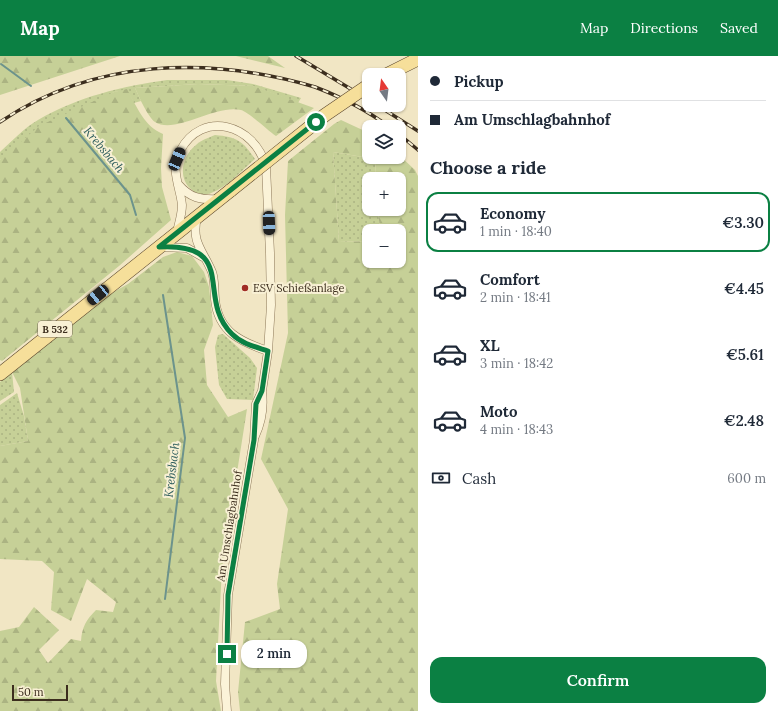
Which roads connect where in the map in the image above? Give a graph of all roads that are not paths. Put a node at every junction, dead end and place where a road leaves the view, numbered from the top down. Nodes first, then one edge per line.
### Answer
1 (418, 59) edge
2 (400, 68) edge
3 (362, 90) edge
4 (178, 183) junction
5 (219, 199) junction
6 (197, 217) junction
7 (177, 233) junction
8 (159, 247) junction
9 (204, 257) junction
10 (268, 351) junction
11 (0, 374) edge
12 (227, 711) edge

1 - 2 main road
3 - 5 main road, B 532, bridge
4 - 5 street
4 - 7 street, Am Umschlagbahnhof
4 - 10 street, Am Umschlagbahnhof
5 - 6 main road, B 532
6 - 7 main road, B 532
6 - 9 street
7 - 8 main road, B 532
8 - 9 street
8 - 11 main road, B 532
9 - 10 street
10 - 12 street, Am Umschlagbahnhof

